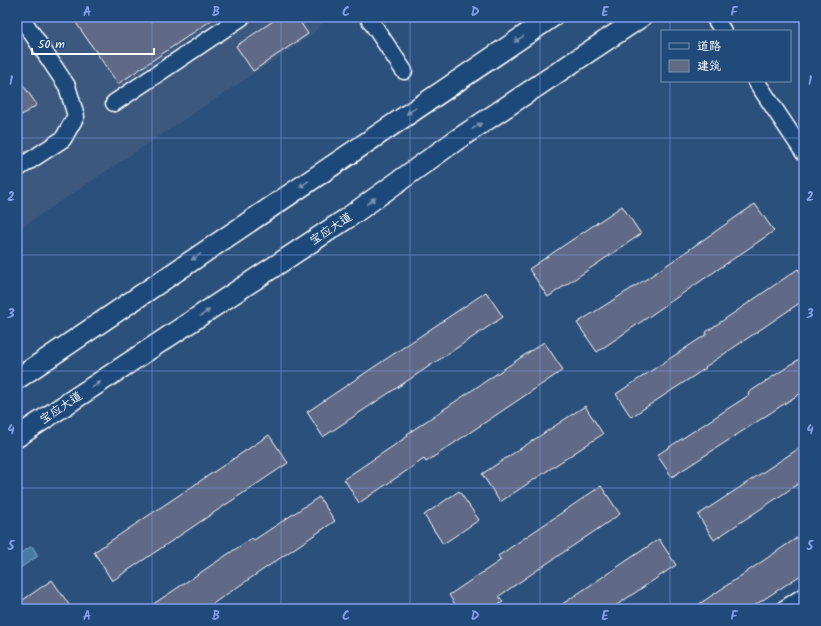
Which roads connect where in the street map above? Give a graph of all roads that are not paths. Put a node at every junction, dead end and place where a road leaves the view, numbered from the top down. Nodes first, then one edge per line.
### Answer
1 (242, 17) edge
2 (368, 17) edge
3 (552, 17) edge
4 (641, 17) edge
5 (714, 17) edge
6 (22, 27) edge
7 (722, 30) edge
8 (404, 71) dead end
9 (757, 82) edge
10 (114, 103) dead end
11 (804, 153) edge
12 (17, 169) edge
13 (17, 379) edge
14 (17, 437) edge
15 (804, 596) edge
16 (784, 609) edge

1 - 10 street
2 - 8 street
3 -> 13 main road
14 -> 4 main road, 宝应大道
5 - 7 street
6 - 12 street
9 - 11 street
15 - 16 street

